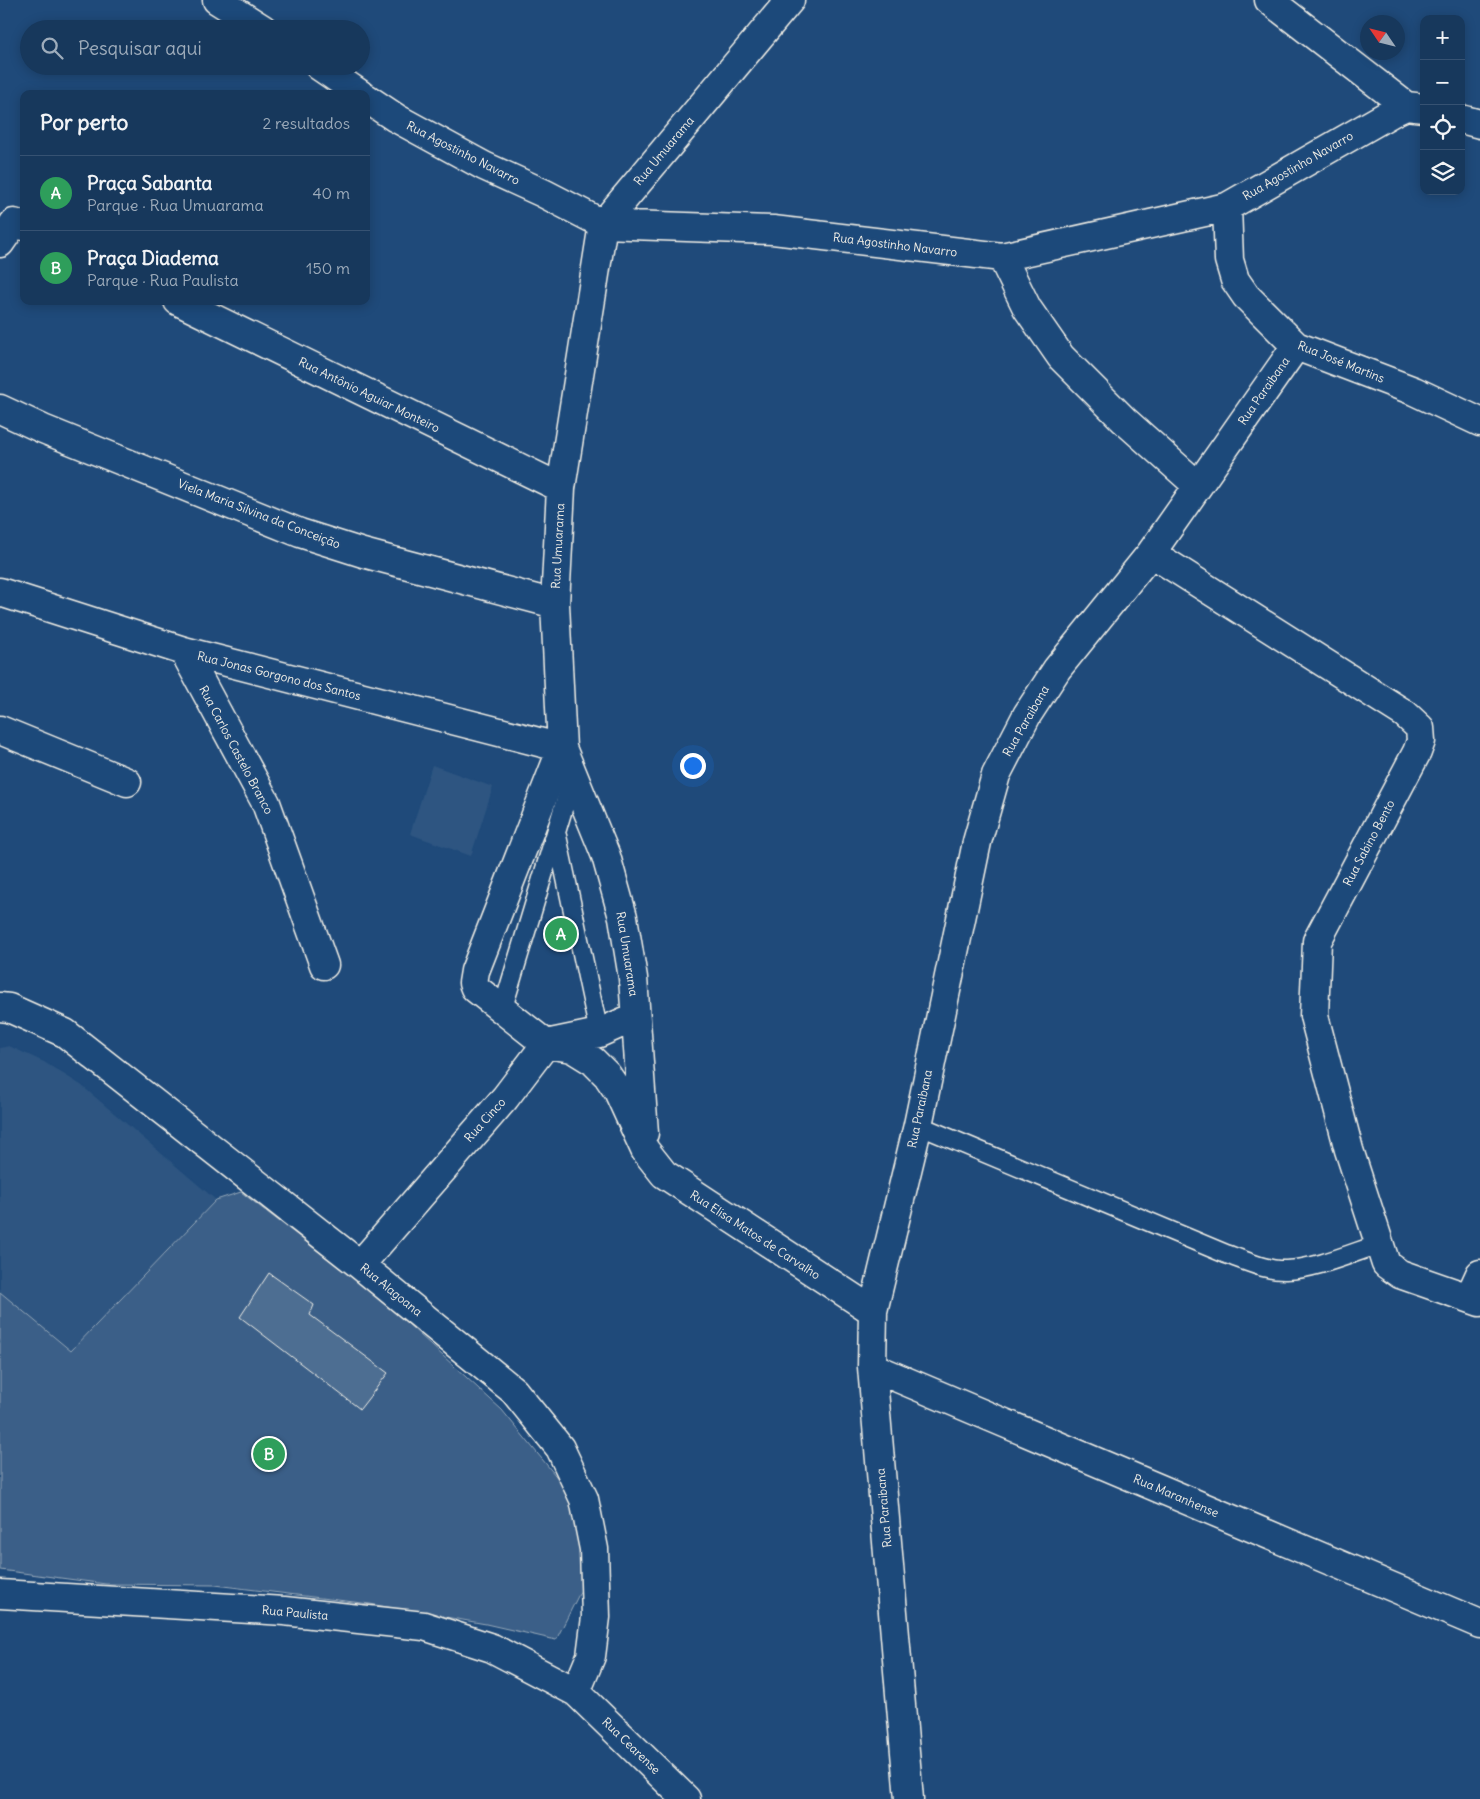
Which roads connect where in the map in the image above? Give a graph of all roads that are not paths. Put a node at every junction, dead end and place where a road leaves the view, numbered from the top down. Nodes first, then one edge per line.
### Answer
1 (217, 0) edge
2 (790, 0) edge
3 (1269, 0) edge
4 (249, 20) edge
5 (332, 75) edge
6 (354, 90) edge
7 (370, 101) edge
8 (1415, 108) edge
9 (1465, 119) edge
10 (1480, 124) edge
11 (1227, 207) junction
12 (603, 224) junction
13 (20, 225) edge
14 (0, 242) edge
15 (1002, 257) junction
16 (186, 305) edge
17 (1296, 346) junction
18 (0, 409) edge
19 (1480, 422) edge
20 (1198, 486) junction
21 (561, 488) junction
22 (1151, 553) junction
23 (0, 592) edge
24 (554, 604) junction
25 (184, 651) junction
26 (0, 730) edge
27 (562, 748) junction
28 (573, 776) junction
29 (127, 782) dead end
30 (556, 833) junction
31 (324, 965) dead end
32 (0, 1007) edge
33 (502, 1011) junction
34 (635, 1017) junction
35 (599, 1033) junction
36 (546, 1044) junction
37 (918, 1125) junction
38 (645, 1150) junction
39 (1384, 1256) junction
40 (360, 1265) junction
41 (1476, 1291) edge
42 (873, 1311) junction
43 (872, 1367) junction
44 (0, 1594) edge
45 (1480, 1624) edge
46 (576, 1692) junction
47 (686, 1799) edge
48 (909, 1799) edge

1 - 4 street
2 - 12 street, Rua Umuarama
3 - 8 street
5 - 6 street
7 - 12 street, Rua Agostinho Navarro
8 - 11 street, Rua Agostinho Navarro
9 - 10 street
11 - 15 street, Rua Agostinho Navarro
11 - 17 street, Rua José Martins
12 - 15 street, Rua Agostinho Navarro
12 - 21 street, Rua Umuarama
13 - 14 street
15 - 20 street
16 - 21 street, Rua Antônio Aguiar Monteiro
17 - 19 street, Rua José Martins
17 - 20 street, Rua Paraibana
18 - 24 street, Viela Maria Silvina da Conceição
20 - 22 street, Rua Paraibana
21 - 24 street, Rua Umuarama
22 - 37 street, Rua Paraibana
22 - 39 street, Rua Sabino Bento
23 - 25 street, Rua Jonas Gorgono dos Santos
24 - 27 street, Rua Umuarama
25 - 27 street, Rua Jonas Gorgono dos Santos
25 - 31 street, Rua Carlos Castelo Branco
26 - 29 street
27 - 28 street, Rua Umuarama
27 - 33 street
28 - 30 lane
28 - 34 street, Rua Umuarama
30 - 33 lane
30 - 35 lane
32 - 40 street, Rua Alagoana
33 - 36 street
34 - 35 street
34 - 38 street, Rua Umuarama
35 - 36 street
36 - 38 street, Rua Elisa Matos de Carvalho
36 - 40 street, Rua Cinco
37 - 39 lane
37 - 42 street, Rua Paraibana
38 - 42 street, Rua Elisa Matos de Carvalho
39 - 41 street
40 - 46 street, Rua Alagoana
42 - 43 street, Rua Paraibana
43 - 45 street, Rua Maranhense
43 - 48 street, Rua Paraibana
44 - 46 street, Rua Paulista
46 - 47 street, Rua Cearense

